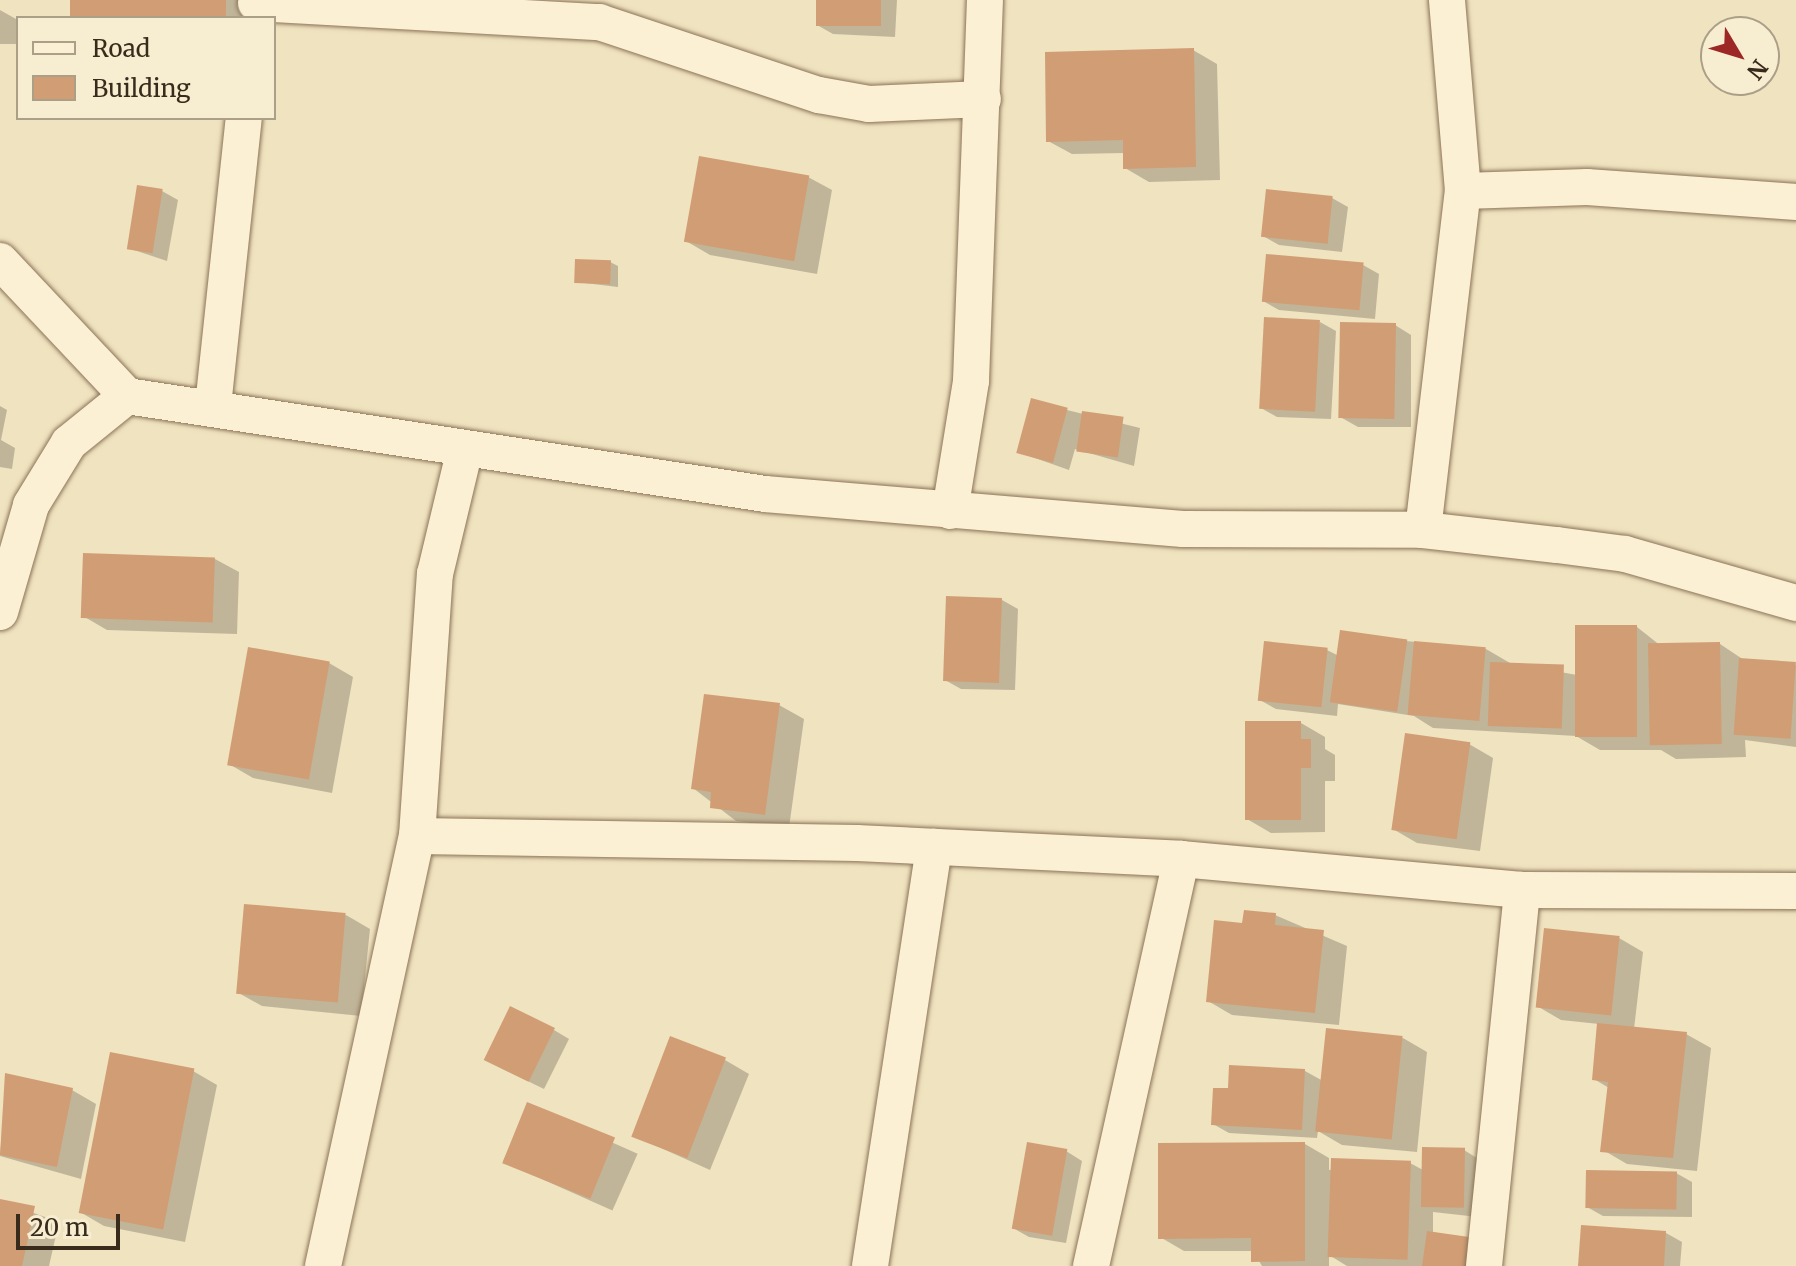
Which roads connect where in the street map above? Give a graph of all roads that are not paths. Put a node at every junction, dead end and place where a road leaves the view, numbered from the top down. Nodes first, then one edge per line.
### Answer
1 (985, 0) edge
2 (1447, 0) edge
3 (255, 7) edge
4 (600, 11) edge
5 (983, 99) junction
6 (244, 120) edge
7 (1463, 191) junction
8 (1796, 202) edge
9 (0, 261) edge
10 (127, 396) junction
11 (213, 406) junction
12 (465, 449) junction
13 (950, 511) junction
14 (1423, 530) junction
15 (1796, 603) edge
16 (0, 612) edge
17 (417, 836) junction
18 (934, 847) junction
19 (1181, 859) junction
20 (1522, 890) junction
21 (1796, 891) edge
22 (323, 1266) edge
23 (870, 1266) edge
24 (1091, 1266) edge
25 (1484, 1266) edge

1 - 5 street
2 - 7 street
3 - 4 street
4 - 5 street
5 - 13 street
6 - 11 street
7 - 8 street
7 - 14 street
9 - 10 street
10 - 11 street
10 - 16 street
11 - 12 street
12 - 13 street
12 - 17 street
13 - 14 street
14 - 15 street
17 - 18 street
17 - 22 street
18 - 19 street
18 - 23 street
19 - 20 street
19 - 24 street
20 - 21 street
20 - 25 street

